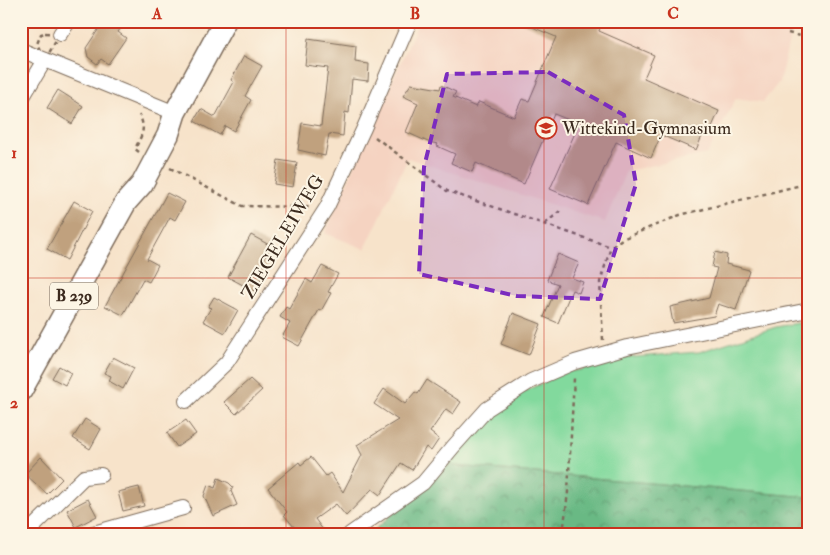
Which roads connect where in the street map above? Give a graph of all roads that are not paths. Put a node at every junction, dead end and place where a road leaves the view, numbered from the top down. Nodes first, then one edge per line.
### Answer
1 (69, 21) edge
2 (226, 21) edge
3 (410, 21) edge
4 (60, 34) road end
5 (21, 50) edge
6 (45, 60) junction
7 (21, 100) edge
8 (175, 113) junction
9 (809, 310) edge
10 (21, 391) edge
11 (186, 401) dead end
12 (102, 475) dead end
13 (183, 508) dead end
14 (26, 534) edge
15 (90, 534) edge
16 (350, 534) edge

1 - 4 street
2 - 8 main road, B 239
3 - 11 street, ZIEGELEIWEG
5 - 6 street
6 - 7 street
6 - 8 street
8 - 10 main road, B 239
9 - 16 street
12 - 14 street
13 - 15 street

